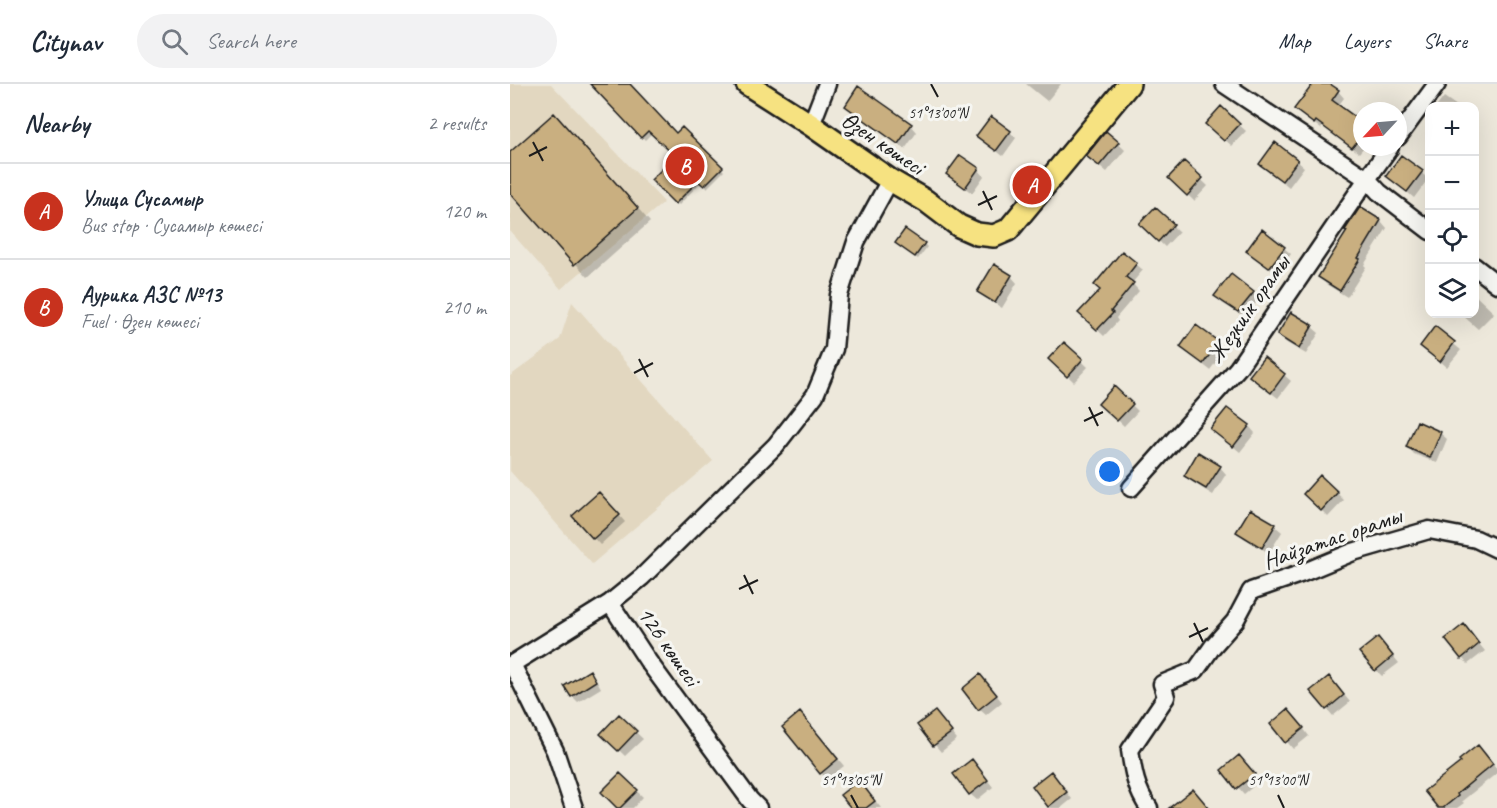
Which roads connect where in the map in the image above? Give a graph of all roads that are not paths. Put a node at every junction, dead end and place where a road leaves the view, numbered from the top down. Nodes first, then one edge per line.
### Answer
1 (747, 84) edge
2 (827, 84) edge
3 (1129, 84) edge
4 (1224, 84) edge
5 (1437, 84) edge
6 (811, 125) junction
7 (1407, 125) edge
8 (1384, 156) edge
9 (1367, 179) junction
10 (890, 180) junction
11 (1425, 227) edge
12 (1479, 270) edge
13 (1497, 284) edge
14 (1131, 488) dead end
15 (1497, 549) edge
16 (610, 603) junction
17 (511, 665) edge
18 (574, 808) edge
19 (758, 808) edge
20 (1149, 808) edge

1 - 6 main road, Өзен көшесі
2 - 6 street
3 - 10 main road, Өзен көшесі
4 - 9 street
5 - 7 street
6 - 10 main road, Өзен көшесі
8 - 9 street, Жезкиік орамы
9 - 11 street
9 - 14 street, Жезкиік орамы
10 - 16 street
12 - 13 street
15 - 20 street, Найзатас орамы
16 - 17 street, 126 көшесі
16 - 19 street, 126 көшесі
17 - 18 street, 126 көшесі

